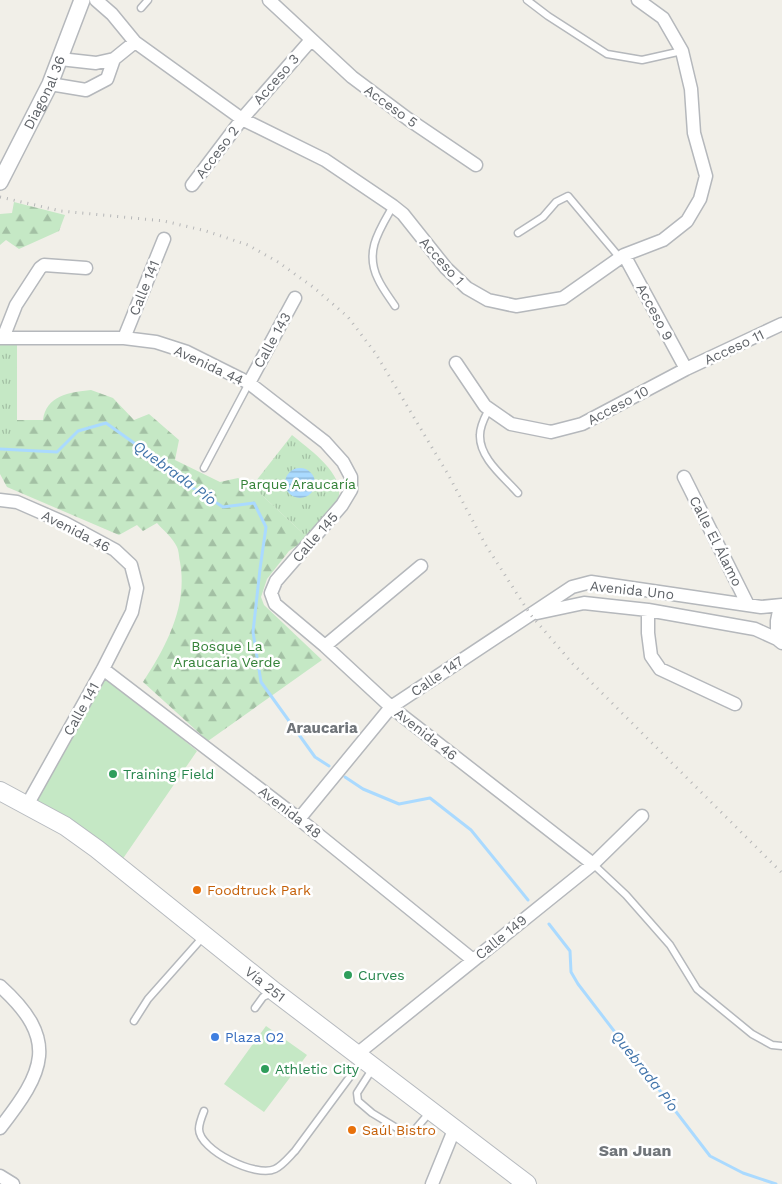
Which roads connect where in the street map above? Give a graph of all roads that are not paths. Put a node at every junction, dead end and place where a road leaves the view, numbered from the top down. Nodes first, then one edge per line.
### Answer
1 (82, 0) edge
2 (96, 0) edge
3 (148, 0) edge
4 (269, 0) edge
5 (527, 0) edge
6 (638, 0) edge
7 (141, 8) dead end
8 (311, 40) junction
9 (136, 42) junction
10 (682, 51) junction
11 (60, 59) junction
12 (114, 59) junction
13 (50, 84) junction
14 (242, 119) junction
15 (476, 165) dead end
16 (0, 182) edge
17 (192, 185) dead end
18 (393, 206) junction
19 (518, 233) dead end
20 (164, 239) dead end
21 (622, 257) junction
22 (86, 268) dead end
23 (295, 298) dead end
24 (395, 306) dead end
25 (782, 324) edge
26 (1, 338) edge
27 (124, 338) junction
28 (456, 363) dead end
29 (686, 369) junction
30 (248, 383) junction
31 (489, 409) junction
32 (204, 468) dead end
33 (351, 477) joint
34 (684, 477) dead end
35 (518, 493) dead end
36 (0, 500) edge
37 (421, 566) dead end
38 (271, 592) joint
39 (754, 606) junction
40 (648, 610) junction
41 (132, 612) joint
42 (779, 612) edge
43 (530, 614) junction
44 (755, 629) junction
45 (780, 641) edge
46 (325, 646) junction
47 (103, 669) junction
48 (735, 704) dead end
49 (391, 707) junction
50 (0, 791) edge
51 (26, 804) junction
52 (642, 816) dead end
53 (299, 818) junction
54 (593, 864) junction
55 (204, 936) junction
56 (473, 960) junction
57 (275, 992) junction
58 (3, 993) edge
59 (255, 1008) dead end
60 (134, 1021) dead end
61 (782, 1046) edge
62 (364, 1060) junction
63 (204, 1110) dead end
64 (430, 1112) junction
65 (0, 1128) edge
66 (454, 1130) junction
67 (0, 1176) edge
68 (13, 1184) edge
69 (432, 1184) edge
70 (527, 1184) edge

1 - 11 street, Diagonal 36
2 - 9 street, Acceso 1
3 - 7 lane
4 - 8 street, Acceso 5
5 - 10 lane
6 - 10 street, Acceso 1
8 - 14 street, Acceso 3
8 - 15 street, Acceso 5
9 - 12 street
9 - 14 street, Acceso 1
10 - 21 street, Acceso 1
11 - 12 street
11 - 13 street, Diagonal 36
12 - 13 street
13 - 16 street, Diagonal 36
14 - 17 street, Acceso 2
14 - 18 street, Acceso 1
18 - 21 street, Acceso 1
18 - 24 lane
19 - 21 lane
20 - 27 street, Calle 141
21 - 29 street, Acceso 9
22 - 26 street
23 - 30 street, Calle 143
25 - 29 street, Acceso 11
26 - 27 street, Avenida 44
27 - 30 street, Avenida 44
28 - 31 street, Acceso 10
29 - 31 street, Acceso 10
30 - 32 lane
30 - 33 street, Avenida 44
31 - 35 lane
33 - 38 street, Calle 145
34 - 39 street, Calle El Álamo
36 - 41 street, Avenida 46
37 - 46 street
38 - 46 street, Avenida 46
39 - 42 street, Avenida Uno
39 - 43 street, Avenida Uno
40 - 43 street, Avenida Uno
40 - 44 street, Avenida Uno
40 - 48 street
41 - 47 street, Calle 141
42 - 44 street
42 - 45 street, Avenida Uno
43 - 49 street, Calle 147
44 - 45 street, Avenida Uno
46 - 49 street, Avenida 46
47 - 51 street, Calle 141
47 - 53 street, Avenida 48
49 - 53 street, Calle 147
49 - 54 street, Avenida 46
50 - 51 main road, Vía 251
51 - 55 main road, Vía 251
52 - 54 street, Calle 149
53 - 56 street, Avenida 48
54 - 56 street, Calle 149
54 - 61 lane
55 - 57 main road, Vía 251
55 - 60 lane
56 - 62 street, Calle 149
57 - 59 lane
57 - 62 main road, Vía 251
58 - 65 street
62 - 63 lane
62 - 64 main road, Vía 251
62 - 64 lane
64 - 66 main road, Vía 251
66 - 69 street
66 - 70 main road, Vía 251
67 - 68 street

